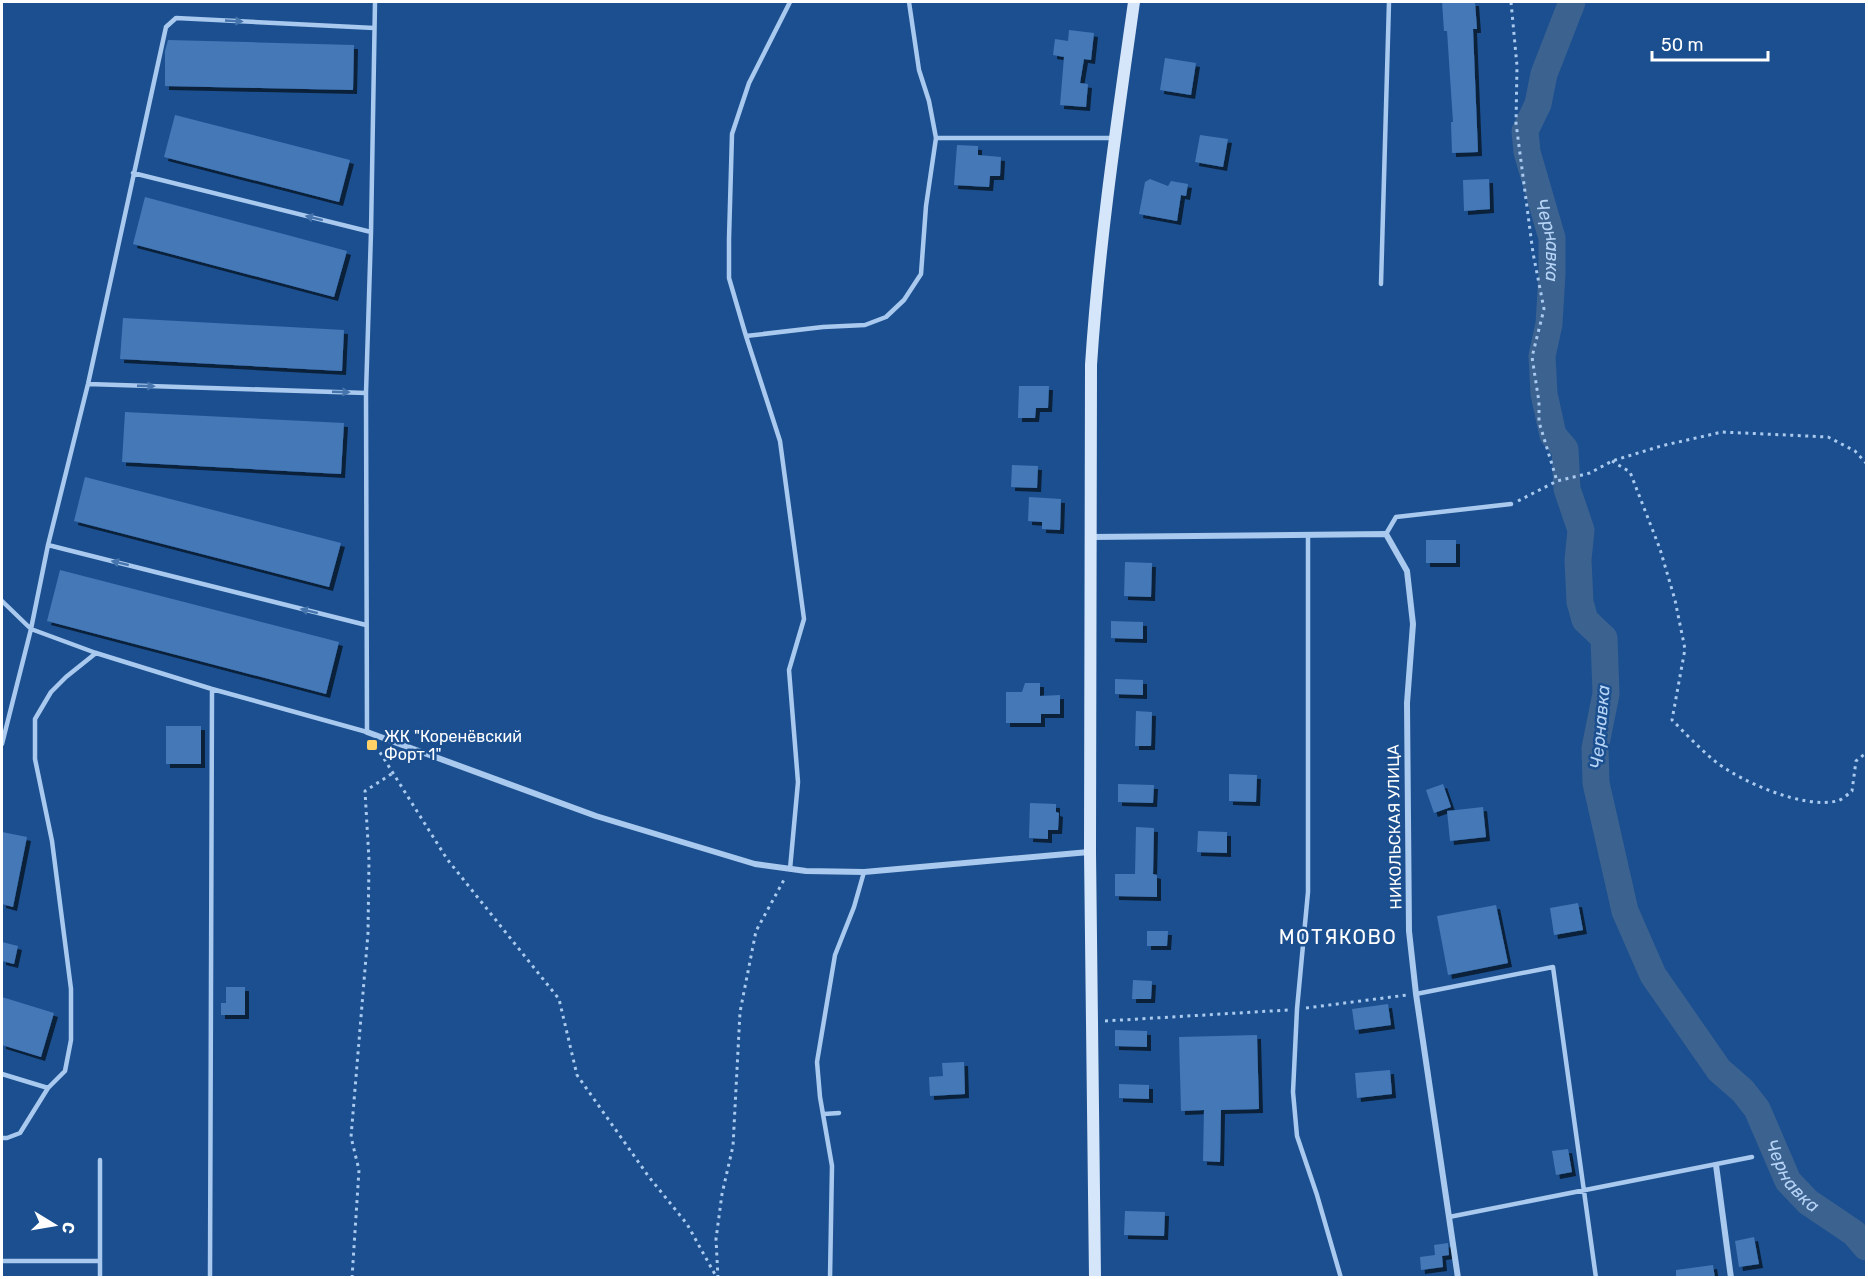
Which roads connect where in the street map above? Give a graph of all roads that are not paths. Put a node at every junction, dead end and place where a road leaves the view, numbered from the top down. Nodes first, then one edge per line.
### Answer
1 (375, 2) edge
2 (790, 2) edge
3 (909, 2) edge
4 (1134, 2) edge
5 (1389, 2) edge
6 (374, 27) junction
7 (936, 138) junction
8 (1115, 138) junction
9 (133, 173) junction
10 (371, 232) junction
11 (1381, 284) dead end
12 (746, 336) junction
13 (88, 384) junction
14 (366, 393) junction
15 (1511, 504) road end
16 (1386, 534) junction
17 (1308, 536) junction
18 (1091, 537) junction
19 (48, 545) junction
20 (2, 601) edge
21 (366, 625) junction
22 (31, 629) junction
23 (96, 653) junction
24 (212, 688) junction
25 (367, 732) junction
26 (2, 744) edge
27 (1090, 852) junction
28 (790, 869) junction
29 (864, 872) junction
30 (1416, 994) junction
31 (2, 1074) edge
32 (48, 1088) junction
33 (839, 1113) dead end
34 (824, 1114) junction
35 (2, 1138) edge
36 (1752, 1157) dead end
37 (100, 1160) dead end
38 (1716, 1165) junction
39 (1584, 1191) junction
40 (1449, 1217) junction
41 (2, 1261) edge
42 (100, 1261) junction
43 (100, 1278) edge
44 (210, 1278) edge
45 (830, 1278) edge
46 (1095, 1278) edge
47 (1341, 1278) edge
48 (1458, 1278) edge
49 (1596, 1278) edge
50 (1731, 1278) edge

1 - 6 lane
2 - 12 lane
3 - 7 lane
4 - 8 main road
5 - 11 lane
9 -> 6 lane
6 - 10 lane
7 - 8 lane
7 - 12 lane
8 - 18 main road
10 -> 9 lane
9 - 13 lane
10 - 14 lane
12 - 28 lane
13 -> 14 lane
13 - 19 lane
14 - 21 lane
15 - 16 lane
16 - 17 street
16 - 30 street, НИКОЛЬСКАЯ УЛИЦА
17 - 18 street
17 - 47 lane
18 - 27 main road
21 -> 19 lane
19 - 22 lane
20 - 22 lane
21 - 25 lane
22 - 23 lane
22 - 26 lane
23 - 24 lane
23 - 32 lane
24 - 25 lane
24 - 44 lane
25 - 28 street
27 - 29 street
27 - 46 main road
28 - 29 street
29 - 34 lane
30 - 39 lane
30 - 40 street, НИКОЛЬСКАЯ УЛИЦА
31 - 32 lane
32 - 35 lane
33 - 34 lane
34 - 45 lane
36 - 38 lane
37 - 42 lane
38 - 39 lane
38 - 50 street
39 - 40 lane
39 - 49 lane
40 - 48 street, НИКОЛЬСКАЯ УЛИЦА
41 - 42 lane
42 - 43 lane

